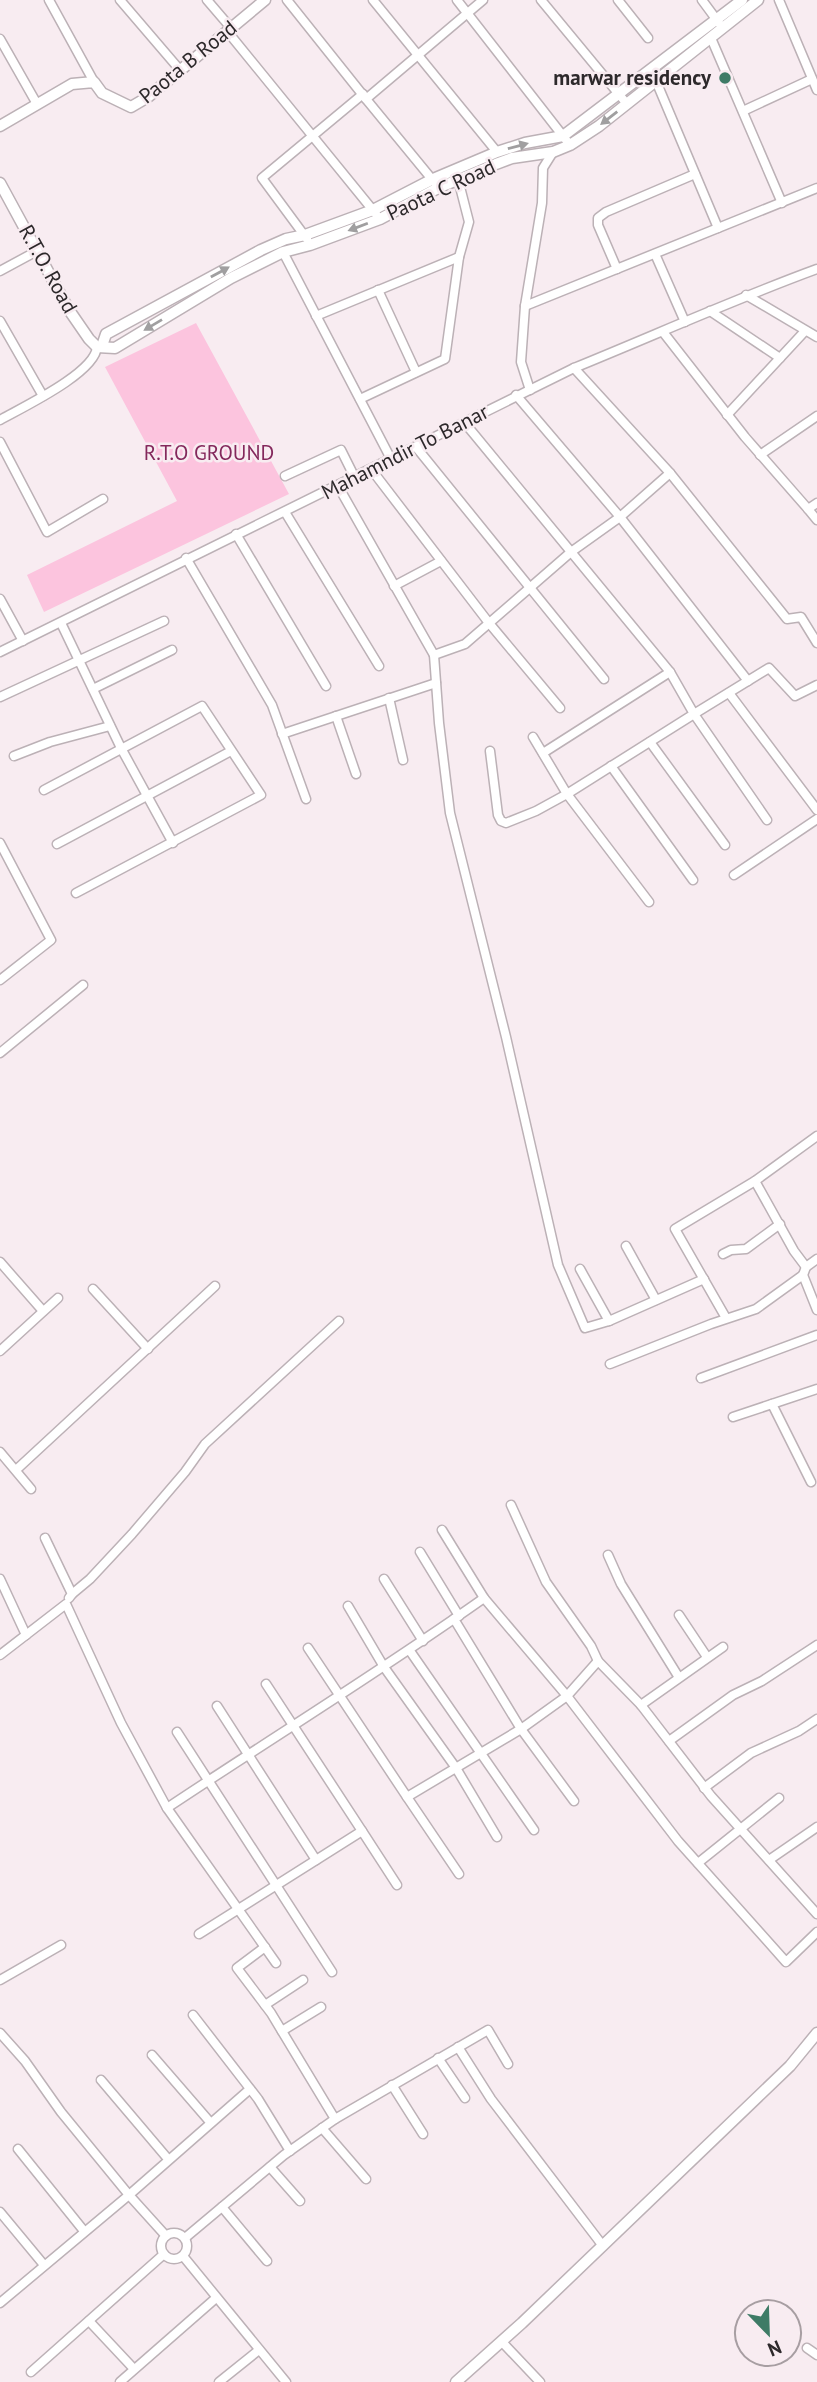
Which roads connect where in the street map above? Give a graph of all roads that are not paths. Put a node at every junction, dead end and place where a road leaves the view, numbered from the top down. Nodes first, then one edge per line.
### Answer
1 (49, 0) edge
2 (120, 0) edge
3 (207, 0) edge
4 (265, 0) edge
5 (287, 0) edge
6 (373, 0) edge
7 (457, 0) edge
8 (483, 0) edge
9 (541, 0) edge
10 (618, 0) edge
11 (702, 0) edge
12 (742, 0) edge
13 (758, 0) edge
14 (779, 0) edge
15 (468, 13) junction
16 (720, 25) junction
17 (229, 30) junction
18 (648, 38) dead end
19 (711, 38) junction
20 (0, 39) edge
21 (417, 54) junction
22 (180, 70) junction
23 (812, 79) junction
24 (656, 81) junction
25 (94, 82) junction
26 (817, 90) edge
27 (620, 95) junction
28 (364, 96) junction
29 (37, 104) junction
30 (627, 104) junction
31 (743, 111) junction
32 (0, 126) edge
33 (312, 136) junction
34 (567, 140) junction
35 (497, 152) junction
36 (553, 152) junction
37 (695, 174) junction
38 (458, 179) junction
39 (0, 183) edge
40 (435, 184) junction
41 (817, 188) edge
42 (782, 203) junction
43 (377, 215) junction
44 (718, 228) junction
45 (308, 240) junction
46 (37, 251) junction
47 (283, 252) junction
48 (655, 254) junction
49 (459, 257) junction
50 (617, 269) junction
51 (817, 269) edge
52 (0, 271) edge
53 (379, 290) junction
54 (746, 295) junction
55 (525, 306) junction
56 (710, 311) junction
57 (316, 316) junction
58 (0, 321) edge
59 (685, 323) junction
60 (663, 332) junction
61 (812, 333) edge
62 (100, 347) junction
63 (780, 358) junction
64 (574, 368) junction
65 (416, 372) junction
66 (530, 390) junction
67 (43, 396) junction
68 (516, 396) junction
69 (360, 399) junction
70 (727, 415) junction
71 (817, 416) edge
72 (0, 420) edge
73 (464, 422) junction
74 (0, 442) edge
75 (416, 447) junction
76 (761, 455) junction
77 (391, 459) junction
78 (371, 470) junction
79 (670, 473) junction
80 (285, 476) dead end
81 (355, 478) junction
82 (338, 486) junction
83 (103, 499) dead end
84 (817, 503) edge
85 (808, 509) junction
86 (285, 512) junction
87 (621, 517) junction
88 (817, 520) edge
89 (236, 534) junction
90 (571, 552) junction
91 (186, 558) junction
92 (442, 561) junction
93 (394, 586) junction
94 (530, 588) junction
95 (0, 599) edge
96 (164, 621) dead end
97 (61, 623) junction
98 (489, 623) junction
99 (23, 641) junction
100 (817, 643) edge
101 (172, 650) dead end
102 (0, 652) edge
103 (434, 655) junction
104 (79, 660) junction
105 (379, 666) dead end
106 (670, 672) junction
107 (604, 679) dead end
108 (748, 681) junction
109 (436, 683) junction
110 (817, 685) edge
111 (326, 686) dead end
112 (93, 689) junction
113 (729, 693) junction
114 (0, 697) edge
115 (389, 698) junction
116 (560, 708) dead end
117 (694, 714) junction
118 (336, 716) junction
119 (110, 726) junction
120 (282, 734) junction
121 (533, 737) dead end
122 (650, 742) junction
123 (121, 748) junction
124 (231, 751) junction
125 (490, 751) dead end
126 (543, 753) junction
127 (14, 756) dead end
128 (403, 760) dead end
129 (611, 766) junction
130 (356, 774) dead end
131 (44, 790) dead end
132 (567, 794) junction
133 (147, 795) junction
134 (306, 799) dead end
135 (817, 810) edge
136 (817, 819) edge
137 (767, 820) dead end
138 (0, 843) edge
139 (173, 843) junction
140 (57, 845) dead end
141 (725, 845) dead end
142 (734, 875) dead end
143 (694, 880) dead end
144 (76, 893) dead end
145 (649, 902) dead end
146 (0, 980) edge
147 (83, 985) dead end
148 (0, 1053) edge
149 (817, 1136) edge
150 (755, 1181) junction
151 (780, 1224) junction
152 (626, 1246) dead end
153 (723, 1254) dead end
154 (817, 1259) edge
155 (0, 1262) edge
156 (580, 1269) dead end
157 (804, 1271) junction
158 (704, 1279) junction
159 (215, 1286) dead end
160 (93, 1289) dead end
161 (58, 1298) dead end
162 (656, 1300) junction
163 (817, 1310) edge
164 (43, 1311) junction
165 (726, 1318) junction
166 (338, 1321) dead end
167 (609, 1321) junction
168 (817, 1335) edge
169 (148, 1349) junction
170 (0, 1350) edge
171 (610, 1364) dead end
172 (701, 1378) dead end
173 (817, 1389) edge
174 (772, 1404) junction
175 (733, 1417) dead end
176 (0, 1452) edge
177 (16, 1470) junction
178 (811, 1482) dead end
179 (32, 1489) dead end
180 (511, 1504) dead end
181 (442, 1531) dead end
182 (45, 1538) dead end
183 (420, 1552) dead end
184 (608, 1555) dead end
185 (0, 1579) edge
186 (384, 1579) dead end
187 (72, 1594) junction
188 (484, 1598) junction
189 (66, 1604) junction
190 (348, 1606) dead end
191 (679, 1615) dead end
192 (456, 1618) junction
193 (26, 1635) junction
194 (423, 1642) junction
195 (817, 1646) edge
196 (723, 1647) dead end
197 (308, 1648) dead end
198 (2, 1650) edge
199 (410, 1651) junction
200 (707, 1657) junction
201 (598, 1661) junction
202 (384, 1667) junction
203 (678, 1676) junction
204 (266, 1684) dead end
205 (339, 1695) junction
206 (567, 1696) junction
207 (640, 1705) junction
208 (217, 1706) dead end
209 (817, 1719) edge
210 (292, 1725) junction
211 (521, 1729) junction
212 (177, 1732) dead end
213 (669, 1741) junction
214 (482, 1752) junction
215 (247, 1755) junction
216 (456, 1768) junction
217 (208, 1781) junction
218 (704, 1788) junction
219 (408, 1797) junction
220 (779, 1798) dead end
221 (574, 1801) dead end
222 (167, 1808) junction
223 (740, 1829) junction
224 (534, 1830) dead end
225 (362, 1831) junction
226 (815, 1832) edge
227 (497, 1837) dead end
228 (316, 1860) junction
229 (769, 1860) junction
230 (698, 1863) junction
231 (459, 1874) dead end
232 (397, 1885) dead end
233 (276, 1886) junction
234 (238, 1908) junction
235 (817, 1914) edge
236 (817, 1932) edge
237 (198, 1934) dead end
238 (61, 1945) dead end
239 (265, 1947) junction
240 (276, 1963) dead end
241 (332, 1972) dead end
242 (0, 1980) edge
243 (303, 1980) dead end
244 (265, 2005) junction
245 (321, 2007) dead end
246 (193, 2015) dead end
247 (282, 2031) junction
248 (0, 2033) edge
249 (817, 2033) edge
250 (458, 2047) junction
251 (152, 2054) dead end
252 (438, 2058) junction
253 (508, 2064) dead end
254 (101, 2080) dead end
255 (392, 2085) junction
256 (250, 2089) junction
257 (466, 2098) dead end
258 (335, 2119) junction
259 (210, 2122) junction
260 (322, 2128) junction
261 (424, 2134) dead end
262 (18, 2149) dead end
263 (290, 2151) junction
264 (168, 2159) junction
265 (270, 2167) junction
266 (366, 2179) dead end
267 (129, 2194) junction
268 (300, 2202) dead end
269 (222, 2207) junction
270 (0, 2212) edge
271 (84, 2231) junction
272 (166, 2235) junction
273 (185, 2238) junction
274 (603, 2246) junction
275 (164, 2254) junction
276 (183, 2256) junction
277 (267, 2261) dead end
278 (44, 2265) junction
279 (216, 2298) junction
280 (1, 2301) edge
281 (89, 2321) junction
282 (502, 2342) junction
283 (807, 2348) dead end
284 (259, 2350) junction
285 (817, 2355) edge
286 (134, 2370) junction
287 (31, 2372) dead end
288 (120, 2382) edge
289 (219, 2382) edge
290 (286, 2382) edge
291 (456, 2382) edge
292 (540, 2382) edge

1 - 25 street
2 - 22 street
3 - 17 street
4 - 17 street, Paota B Road
5 - 28 street
6 - 21 street
7 - 15 street
8 - 15 street
9 - 27 street
10 - 18 street
11 - 16 street
12 - 16 street
13 - 16 street, Paota C Road
14 - 23 street
15 - 21 street
15 - 34 street
16 - 19 street, Paota C Road
16 - 27 street
17 - 22 street, Paota B Road
17 - 33 street
19 - 24 street, Paota C Road
19 - 31 street
20 - 29 street
21 - 28 street
21 - 35 street
22 - 25 street, Paota B Road
23 - 26 street
23 - 31 street
24 - 30 street, Paota C Road
24 - 37 street
25 - 29 street
27 - 30 street
27 - 34 street
28 - 33 street
28 - 40 street
29 - 32 street
30 -> 34 street, Paota C Road
31 - 42 street
33 - 43 street
33 - 45 street
35 -> 34 street
34 - 36 street, Paota C Road
35 - 40 street
36 - 38 street, Paota C Road
36 - 55 street
37 - 44 street
37 - 50 street
38 - 40 street, Paota C Road
38 - 49 street
39 - 46 street, R.T.O. Road
40 - 43 street, Paota C Road
41 - 42 street
42 - 44 street
43 - 45 street, Paota C Road
44 - 48 street
45 - 47 street, Paota C Road
62 -> 45 street
46 - 52 street
46 - 62 street, R.T.O. Road
47 - 57 street
47 -> 62 street, Paota C Road
48 - 50 street
48 - 59 street
49 - 53 street
49 - 65 street
50 - 55 street
51 - 54 street, Mahamndir To Banar
53 - 57 street
53 - 65 street
54 - 56 street, Mahamndir To Banar
54 - 61 street
55 - 66 street
56 - 59 street, Mahamndir To Banar
56 - 63 street
57 - 69 street
58 - 67 street
59 - 60 street, Mahamndir To Banar
60 - 64 street, Mahamndir To Banar
60 - 70 street
61 - 63 street
62 - 67 street
63 - 70 street
64 - 66 street, Mahamndir To Banar
64 - 79 street
65 - 69 street
66 - 68 street, Mahamndir To Banar
67 - 72 street
68 - 73 street, Mahamndir To Banar
68 - 87 street
69 - 77 street
70 - 76 street
71 - 76 street
73 - 75 street, Mahamndir To Banar
73 - 90 street
74 - 83 street
75 - 77 street, Mahamndir To Banar
75 - 94 street
76 - 85 street
77 - 78 street, Mahamndir To Banar
78 - 81 street, Mahamndir To Banar
78 - 92 street
79 - 87 street
79 - 100 street
80 - 81 street
81 - 82 street, Mahamndir To Banar
82 - 86 street, Mahamndir To Banar
82 - 93 street
84 - 85 street
85 - 88 street
86 - 89 street, Mahamndir To Banar
86 - 105 street
87 - 90 street
87 - 108 street
89 - 91 street, Mahamndir To Banar
89 - 111 street
90 - 94 street
90 - 106 street
91 - 97 street, Mahamndir To Banar
91 - 120 street
92 - 93 street
92 - 98 street
93 - 103 street
94 - 98 street
94 - 107 street
95 - 99 street
96 - 104 street
97 - 99 street, Mahamndir To Banar
97 - 104 street
98 - 103 street
98 - 116 street
99 - 102 street, Mahamndir To Banar
101 - 112 street
103 - 109 street
104 - 112 street
104 - 114 street
106 - 117 street
106 - 126 street
108 - 110 street
108 - 113 street
109 - 115 street
109 - 167 street
112 - 119 street
113 - 117 street
113 - 135 street
115 - 118 street
115 - 128 street
117 - 122 street
117 - 137 street
118 - 120 street
118 - 130 street
119 - 123 street
119 - 127 street
120 - 134 street
121 - 126 street
122 - 129 street
122 - 141 street
123 - 124 street
123 - 131 street
123 - 133 street
124 - 133 street
124 - 139 street
125 - 132 street
126 - 132 street
129 - 132 street
129 - 143 street
132 - 145 street
133 - 139 street
133 - 140 street
136 - 142 street
138 - 146 street
139 - 144 street
147 - 148 street
149 - 150 street
150 - 151 street
150 - 158 street
151 - 153 street
151 - 157 street
152 - 162 street
154 - 157 street
155 - 164 street
156 - 167 street
157 - 163 street
157 - 165 street
158 - 162 street
158 - 165 street
159 - 169 street
160 - 169 street
161 - 164 street
162 - 167 street
164 - 170 street
165 - 171 street
166 - 187 street
168 - 172 street
169 - 177 street
173 - 174 street
174 - 175 street
174 - 178 street
176 - 177 street
177 - 179 street
180 - 201 street
181 - 188 street
182 - 187 street
183 - 192 street
184 - 203 street
185 - 193 street
186 - 194 street
187 - 189 street
188 - 192 street
188 - 206 street
189 - 193 street
189 - 222 street
190 - 202 street
191 - 200 street
192 - 194 street
192 - 211 street
193 - 198 street
194 - 199 street
195 - 213 street
196 - 200 street
197 - 205 street
199 - 202 street
199 - 214 street
200 - 203 street
201 - 206 street
201 - 207 street
202 - 205 street
202 - 216 street
203 - 207 street
204 - 210 street
205 - 210 street
205 - 219 street
206 - 211 street
206 - 230 street
207 - 213 street
208 - 215 street
209 - 218 street
210 - 215 street
210 - 225 street
211 - 214 street
211 - 221 street
212 - 217 street
213 - 218 street
214 - 216 street
214 - 224 street
215 - 217 street
215 - 228 street
216 - 219 street
216 - 227 street
217 - 222 street
217 - 233 street
218 - 223 street
219 - 231 street
220 - 223 street
222 - 234 street
223 - 229 street
223 - 230 street
225 - 228 street
225 - 232 street
226 - 229 street
228 - 233 street
229 - 235 street
230 - 236 street
233 - 234 street
233 - 241 street
234 - 237 street
234 - 239 street
238 - 242 street
239 - 240 street
239 - 244 street
243 - 244 street
244 - 247 street
245 - 247 street
246 - 256 street
247 - 258 street
248 - 267 street
249 - 274 street
250 - 252 street
250 - 253 street
250 - 274 street
251 - 259 street
252 - 255 street
252 - 257 street
254 - 264 street
255 - 258 street
255 - 261 street
256 - 259 street
256 - 263 street
258 - 260 street
259 - 264 street
260 - 263 street
260 - 266 street
262 - 271 street
263 - 265 street
264 - 267 street
265 - 268 street
265 - 269 street
267 - 271 street
267 - 272 street
269 - 273 street
269 - 277 street
270 - 278 street
271 - 278 street
272 - 273 street
272 - 275 street
273 - 276 street
274 - 282 street
275 - 276 street
275 - 281 street
276 - 279 street
278 - 280 street
279 - 284 street
279 - 286 street
281 - 286 street
281 - 287 street
282 - 291 street
282 - 292 street
283 - 285 street
284 - 289 street
284 - 290 street
286 - 288 street

